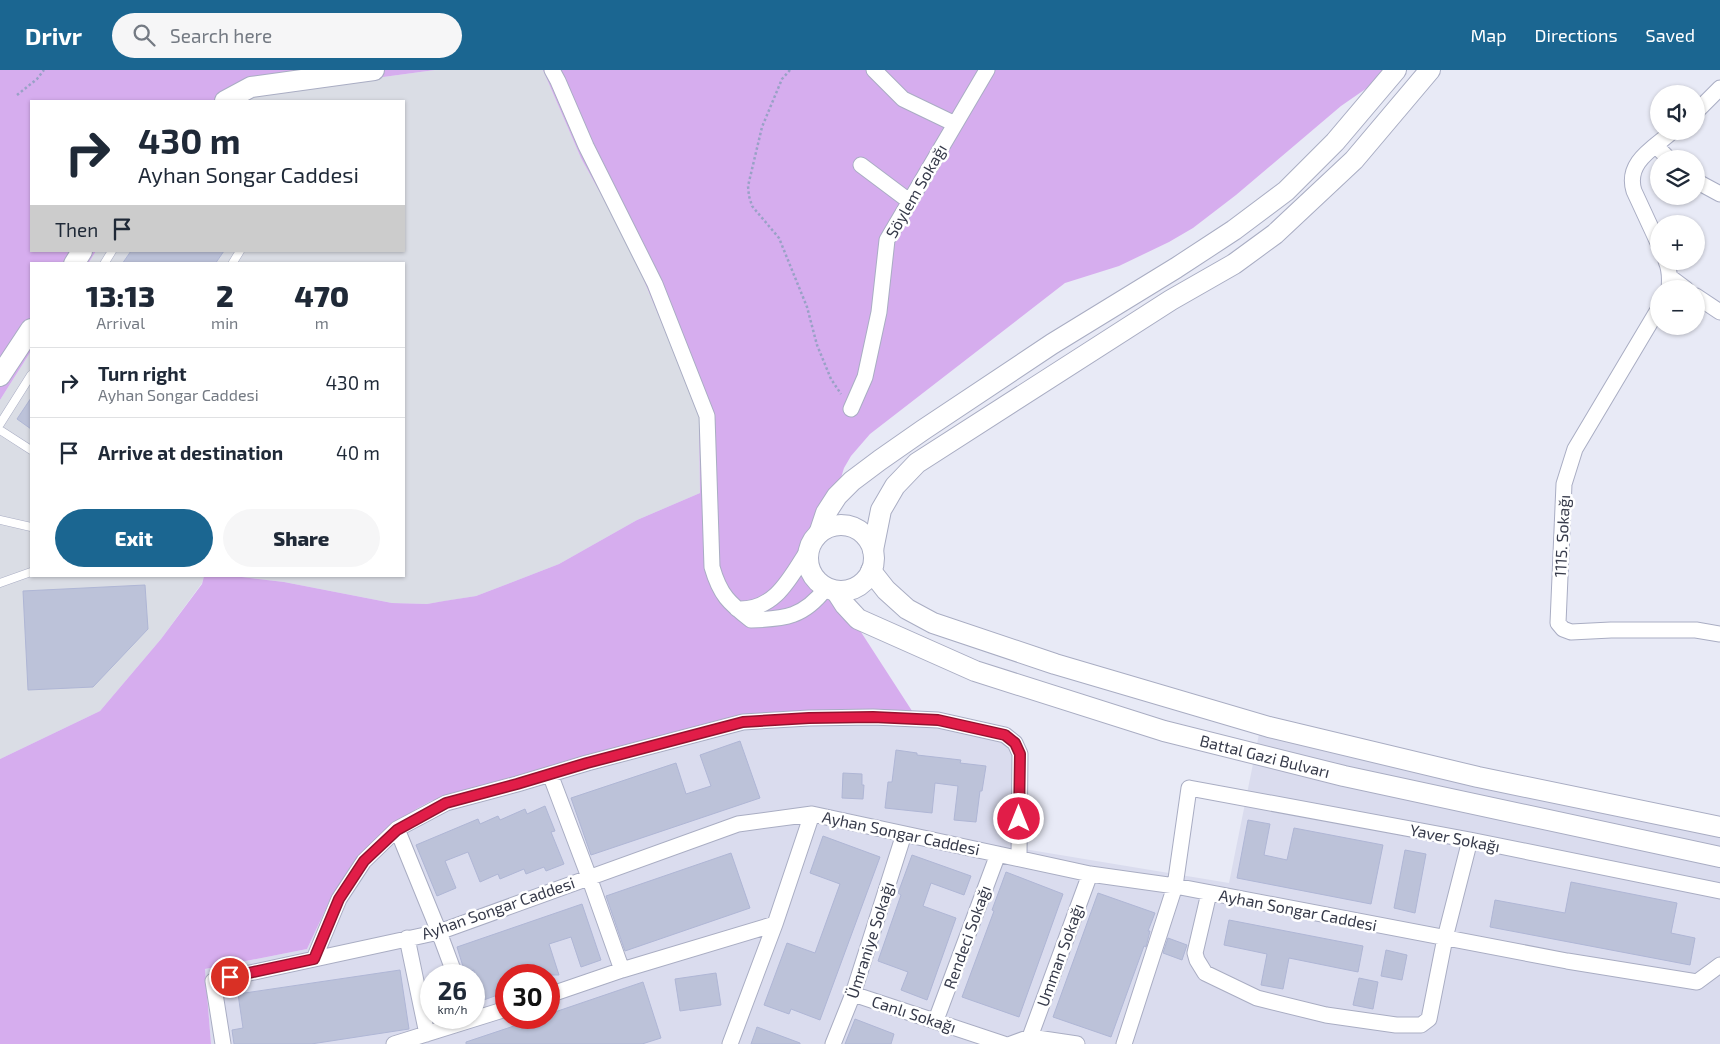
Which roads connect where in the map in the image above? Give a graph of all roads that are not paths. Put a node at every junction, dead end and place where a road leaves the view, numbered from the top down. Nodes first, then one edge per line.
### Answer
1 (374, 70) edge
2 (552, 70) edge
3 (874, 70) edge
4 (987, 70) edge
5 (1396, 70) edge
6 (1430, 70) edge
7 (1720, 88) edge
8 (1720, 94) edge
9 (227, 100) edge
10 (1705, 103) edge
11 (1705, 105) edge
12 (955, 124) junction
13 (1663, 140) edge
14 (1656, 146) junction
15 (1660, 150) edge
16 (861, 165) dead end
17 (1705, 186) edge
18 (1720, 194) edge
19 (909, 201) junction
20 (1650, 224) edge
21 (1705, 302) edge
22 (1720, 312) edge
23 (1650, 323) edge
24 (30, 331) edge
25 (0, 376) edge
26 (30, 377) edge
27 (852, 409) road end
28 (0, 424) edge
29 (0, 430) edge
30 (30, 449) edge
31 (0, 520) edge
32 (30, 527) edge
33 (820, 531) junction
34 (808, 550) junction
35 (873, 550) junction
36 (871, 571) junction
37 (30, 572) edge
38 (0, 583) edge
39 (831, 590) junction
40 (737, 609) junction
41 (1720, 634) edge
42 (550, 774) junction
43 (812, 814) junction
44 (1720, 827) edge
45 (397, 830) junction
46 (904, 834) junction
47 (1470, 840) junction
48 (998, 854) junction
49 (1720, 857) edge
50 (1019, 858) junction
51 (1090, 874) junction
52 (589, 877) junction
53 (1176, 886) junction
54 (1720, 892) edge
55 (1209, 893) junction
56 (775, 924) junction
57 (439, 932) junction
58 (407, 938) junction
59 (1445, 938) junction
60 (314, 959) junction
61 (451, 964) edge
62 (1720, 965) edge
63 (622, 970) junction
64 (560, 991) edge
65 (853, 994) junction
66 (936, 1020) junction
67 (442, 1029) edge
68 (427, 1034) junction
69 (1030, 1037) junction
70 (223, 1044) edge
71 (394, 1044) edge
72 (730, 1044) edge
73 (833, 1044) edge
74 (1004, 1044) edge
75 (1011, 1044) edge
76 (1077, 1044) edge
77 (1124, 1044) edge

1 - 9 street
2 - 40 street
3 - 12 street
4 - 12 street, Söylem Sokağı
5 - 33 street
6 - 35 street
7 - 10 street
8 - 11 street
12 - 19 street, Söylem Sokağı
13 - 14 street
14 - 15 street
14 - 20 street
16 - 19 street
17 - 18 street
19 - 27 street, Söylem Sokağı
21 - 22 street
23 - 41 street, 1115. Sokağı
24 - 25 street
26 - 28 lane
29 - 30 lane
31 - 32 lane
33 - 34 street
33 - 35 street
34 - 39 street
34 - 40 street
35 - 36 street
36 - 39 street
36 - 44 street, Battal Gazi Bulvarı
37 - 38 lane
39 - 40 street
39 - 49 street, Battal Gazi Bulvarı
42 - 45 street
42 - 50 street
42 - 52 street
43 - 46 street, Ayhan Songar Caddesi
43 - 52 street, Ayhan Songar Caddesi
43 - 56 street
45 - 57 street
45 - 60 street
46 - 48 street, Ayhan Songar Caddesi
46 - 65 street, Ümraniye Sokağı
47 - 53 street, Yaver Sokağı
47 - 54 street, Yaver Sokağı
47 - 59 street
48 - 50 street, Ayhan Songar Caddesi
48 - 66 street, Rendeci Sokağı
50 - 51 street, Ayhan Songar Caddesi
51 - 53 street, Ayhan Songar Caddesi
51 - 69 street, Umman Sokağı
52 - 57 street, Ayhan Songar Caddesi
52 - 63 street
53 - 55 street, Ayhan Songar Caddesi
53 - 77 street
55 - 59 street, Ayhan Songar Caddesi
55 - 59 street
56 - 63 street
56 - 72 street
57 - 58 street, Ayhan Songar Caddesi
57 - 61 street
58 - 60 street, Ayhan Songar Caddesi
58 - 68 street
59 - 62 street, Ayhan Songar Caddesi
60 - 70 street, Ayhan Songar Caddesi
63 - 64 street
65 - 66 street, Canlı Sokağı
65 - 73 street, Ümraniye Sokağı
66 - 74 street, Canlı Sokağı
67 - 68 street
68 - 71 street
69 - 75 street
69 - 76 street

